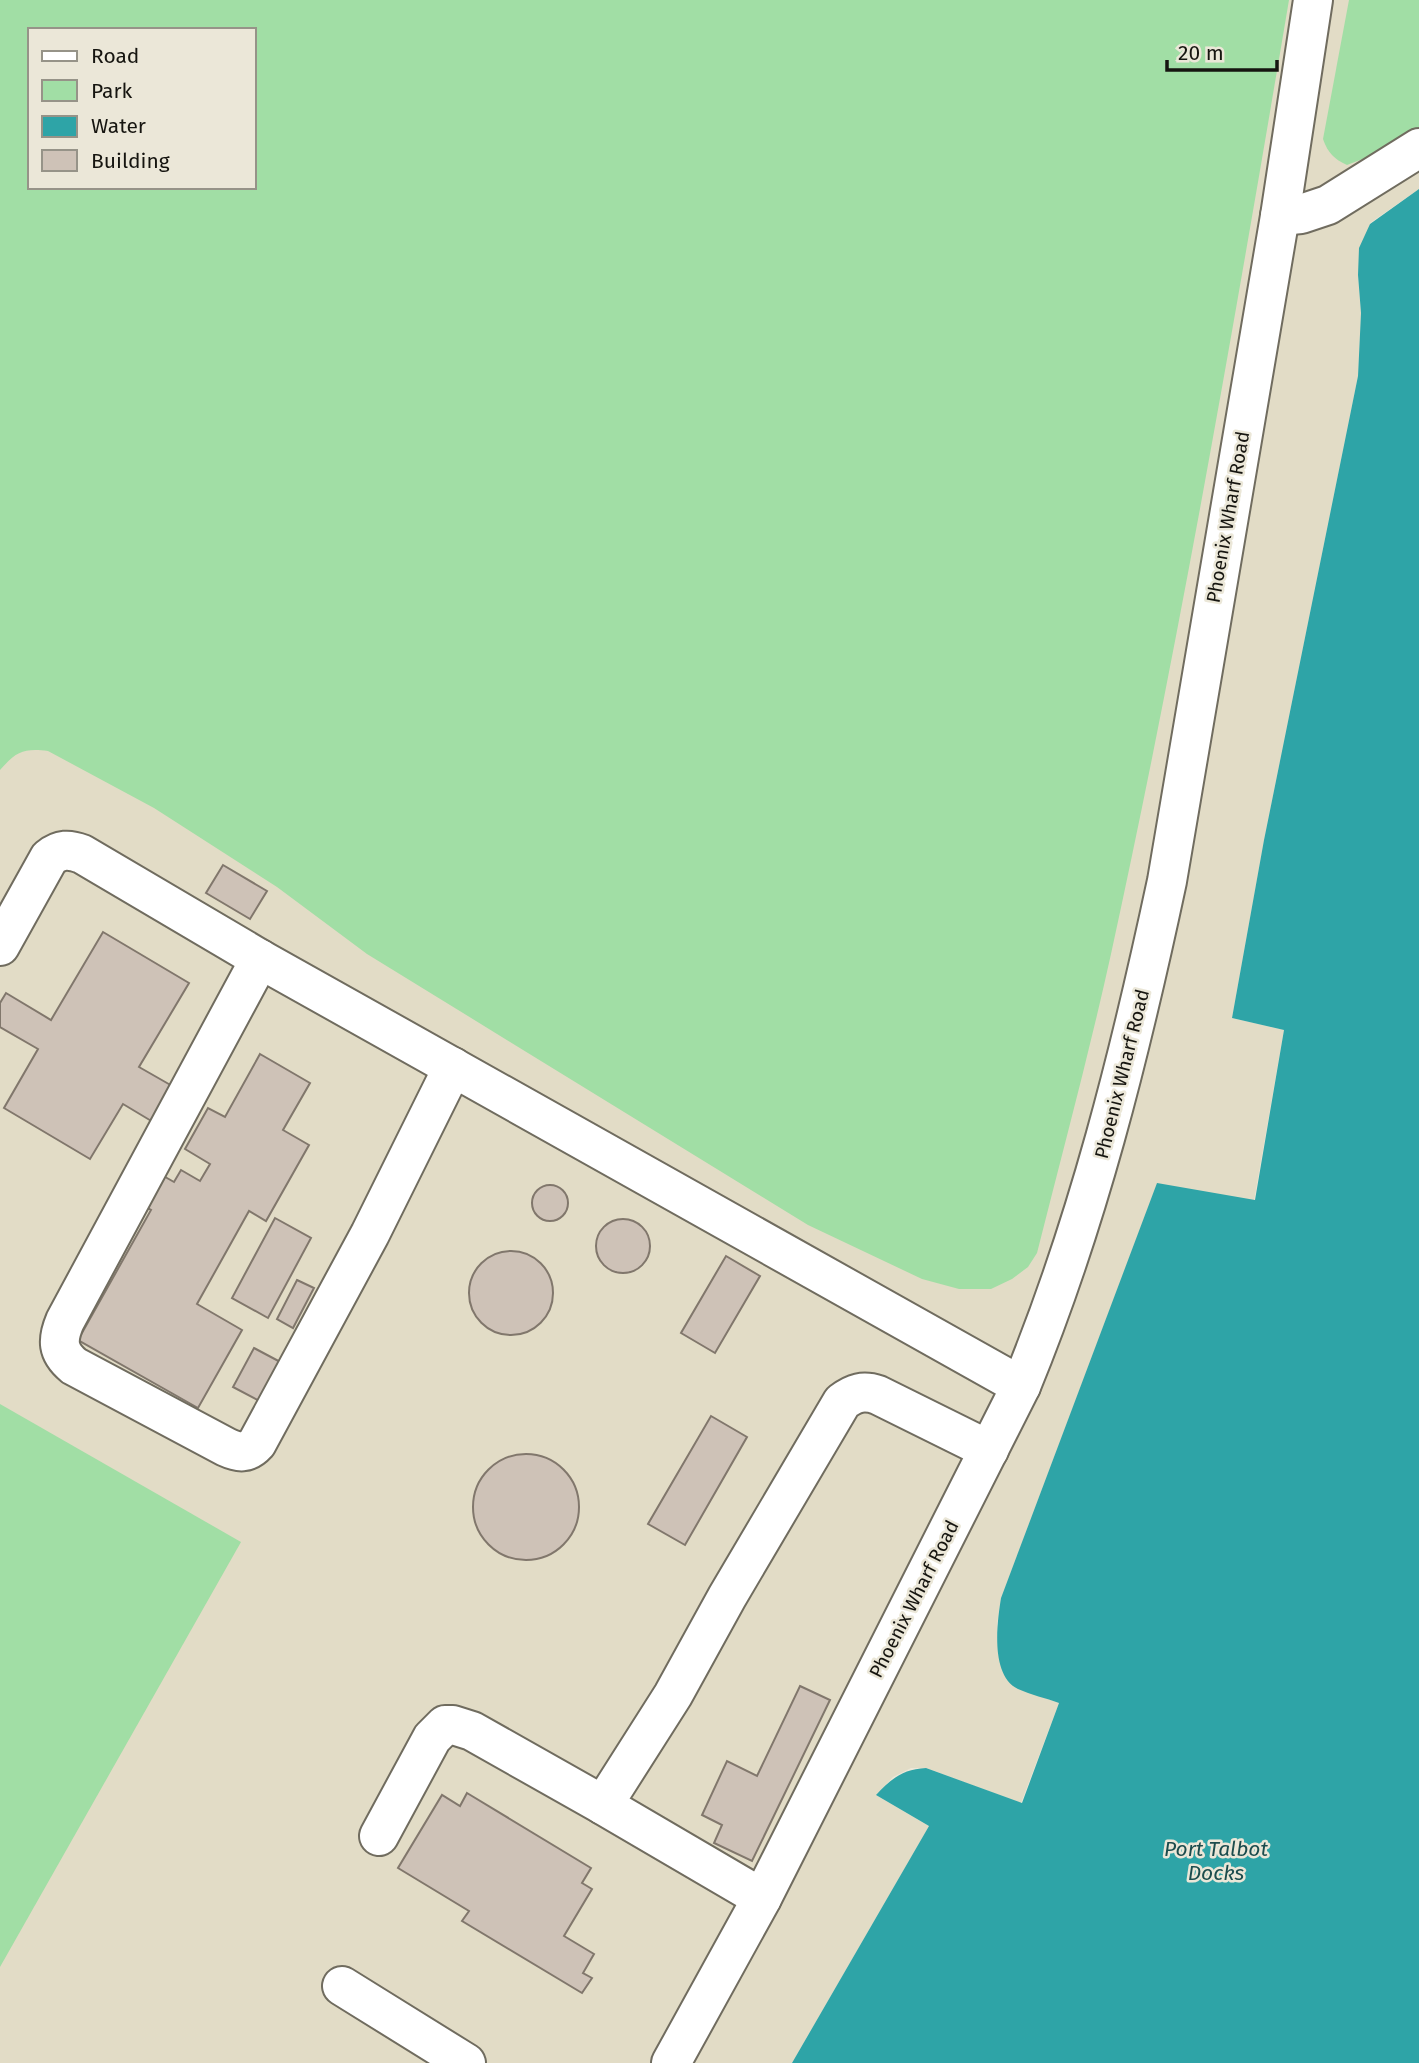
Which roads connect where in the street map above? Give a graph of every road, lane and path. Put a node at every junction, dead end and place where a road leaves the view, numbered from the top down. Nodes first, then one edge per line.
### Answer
1 (1313, 0) edge
2 (1419, 148) edge
3 (1280, 216) junction
4 (0, 946) edge
5 (260, 959) junction
6 (453, 1067) junction
7 (1021, 1386) junction
8 (989, 1450) junction
9 (603, 1805) junction
10 (379, 1836) dead end
11 (762, 1898) junction
12 (342, 1986) dead end
13 (466, 2063) edge
14 (671, 2063) edge

1 - 3 lane, Phoenix Wharf Road
2 - 3 lane
3 - 7 lane, Phoenix Wharf Road
4 - 5 lane
5 - 6 lane
5 - 6 lane
6 - 7 lane
7 - 8 lane, Phoenix Wharf Road
8 - 9 lane
8 - 11 lane, Phoenix Wharf Road
9 - 10 lane
9 - 11 lane
11 - 14 lane, Phoenix Wharf Road
12 - 13 lane

